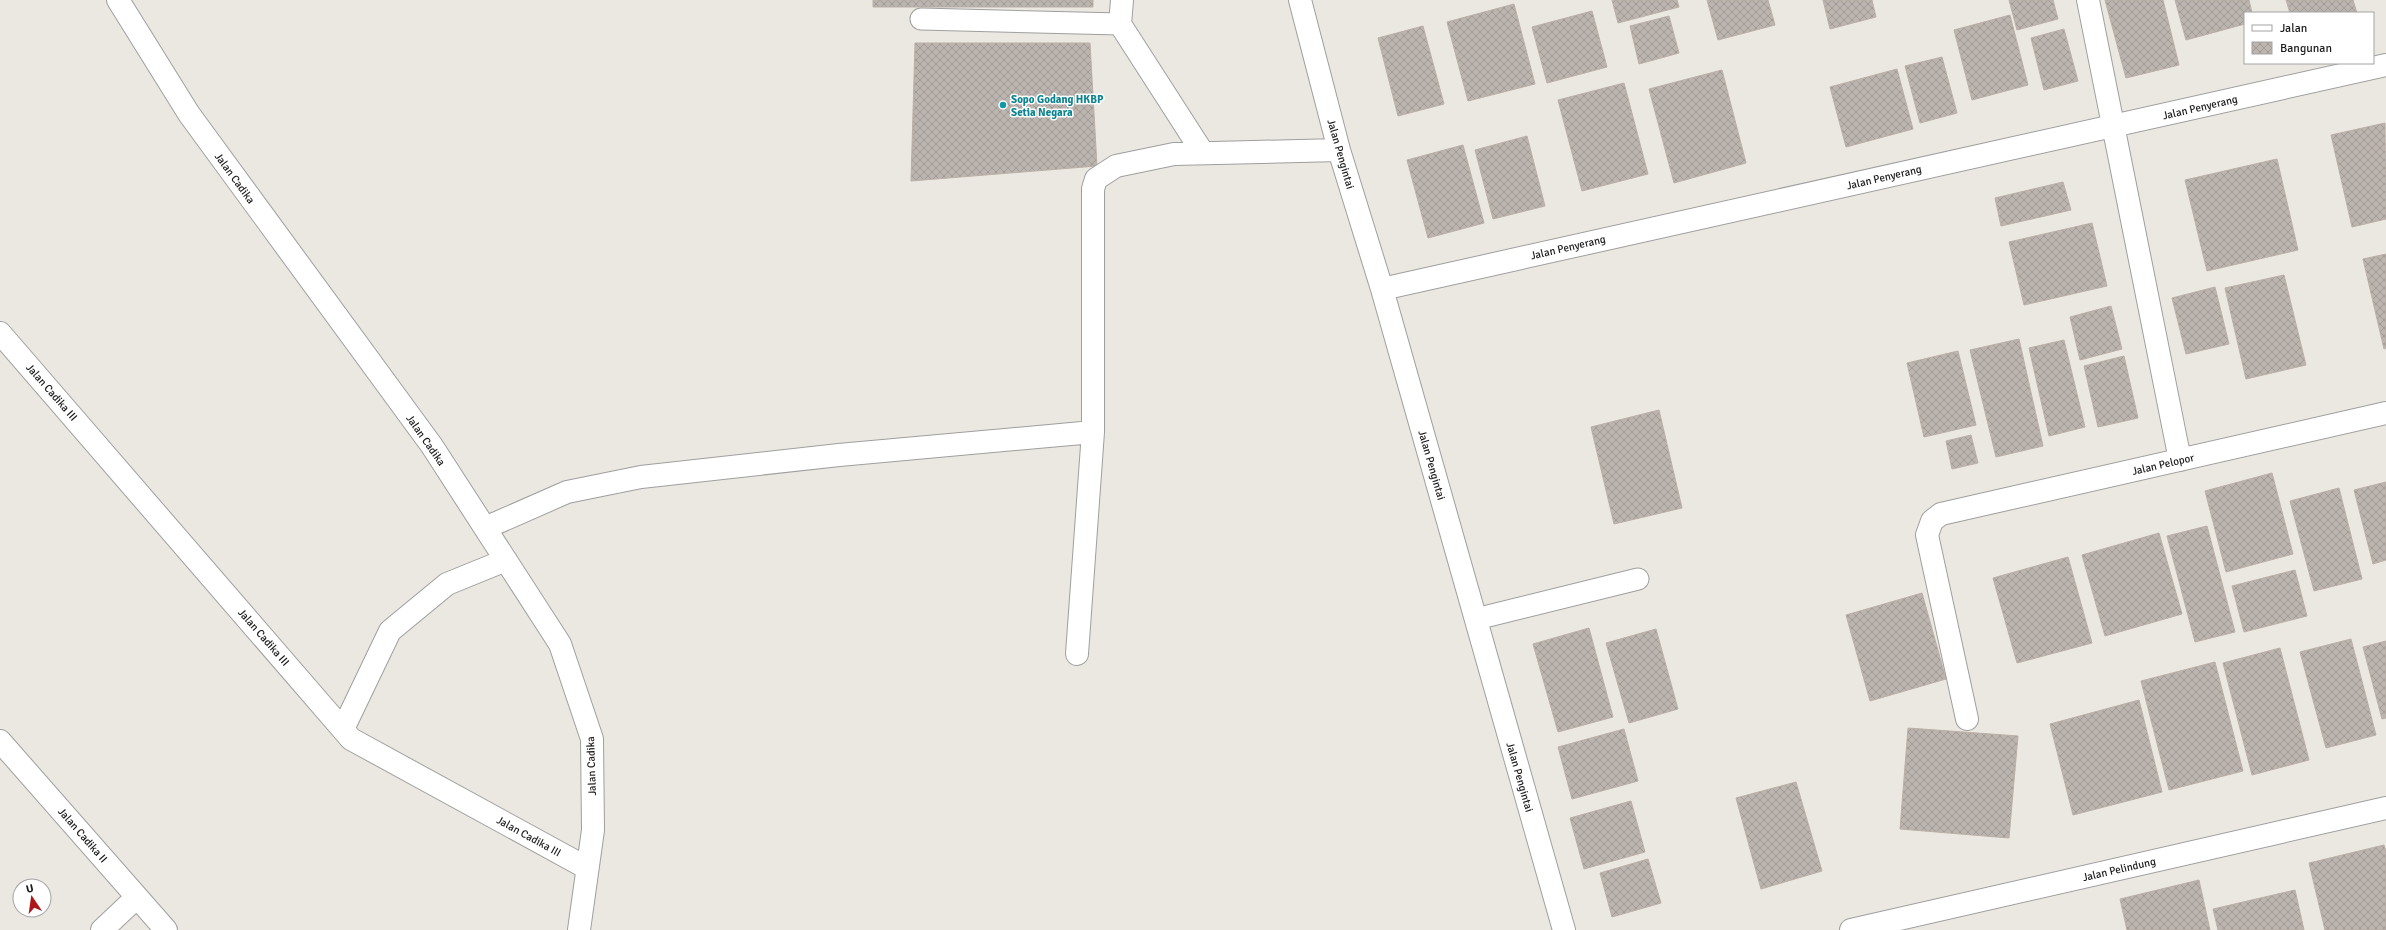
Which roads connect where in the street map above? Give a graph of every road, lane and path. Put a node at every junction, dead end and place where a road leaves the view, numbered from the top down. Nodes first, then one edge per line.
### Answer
1 (118, 0) edge
2 (1122, 0) edge
3 (1300, 0) edge
4 (2088, 0) edge
5 (921, 19) dead end
6 (1120, 24) junction
7 (2386, 65) edge
8 (2113, 126) junction
9 (1339, 150) junction
10 (1203, 153) junction
11 (1382, 289) junction
12 (0, 333) edge
13 (2386, 413) edge
14 (1093, 432) junction
15 (2180, 460) junction
16 (485, 528) junction
17 (506, 560) junction
18 (1638, 579) dead end
19 (1476, 619) junction
20 (1077, 654) dead end
21 (1967, 718) dead end
22 (343, 728) junction
23 (0, 741) edge
24 (2386, 808) edge
25 (588, 868) junction
26 (137, 897) junction
27 (102, 930) edge
28 (166, 930) edge
29 (579, 930) edge
30 (1564, 930) edge
31 (1851, 930) edge

1 - 16 street, Jalan Cadika
2 - 6 street
3 - 9 street, Jalan Pengintai
4 - 8 street
5 - 6 lane
6 - 10 street
7 - 8 street, Jalan Penyerang
8 - 11 street, Jalan Penyerang
8 - 15 street
9 - 10 street
9 - 11 street, Jalan Pengintai
10 - 14 street
11 - 19 street, Jalan Pengintai
12 - 22 street, Jalan Cadika III
13 - 15 street, Jalan Pelopor
14 - 16 street
14 - 20 street
15 - 21 street, Jalan Pelopor
16 - 17 street, Jalan Cadika
17 - 22 street
17 - 25 street, Jalan Cadika
18 - 19 lane
19 - 30 street, Jalan Pengintai
22 - 25 street, Jalan Cadika III
23 - 26 street, Jalan Cadika II
24 - 31 street, Jalan Pelindung
25 - 29 street, Jalan Cadika
26 - 27 street
26 - 28 street, Jalan Cadika II

